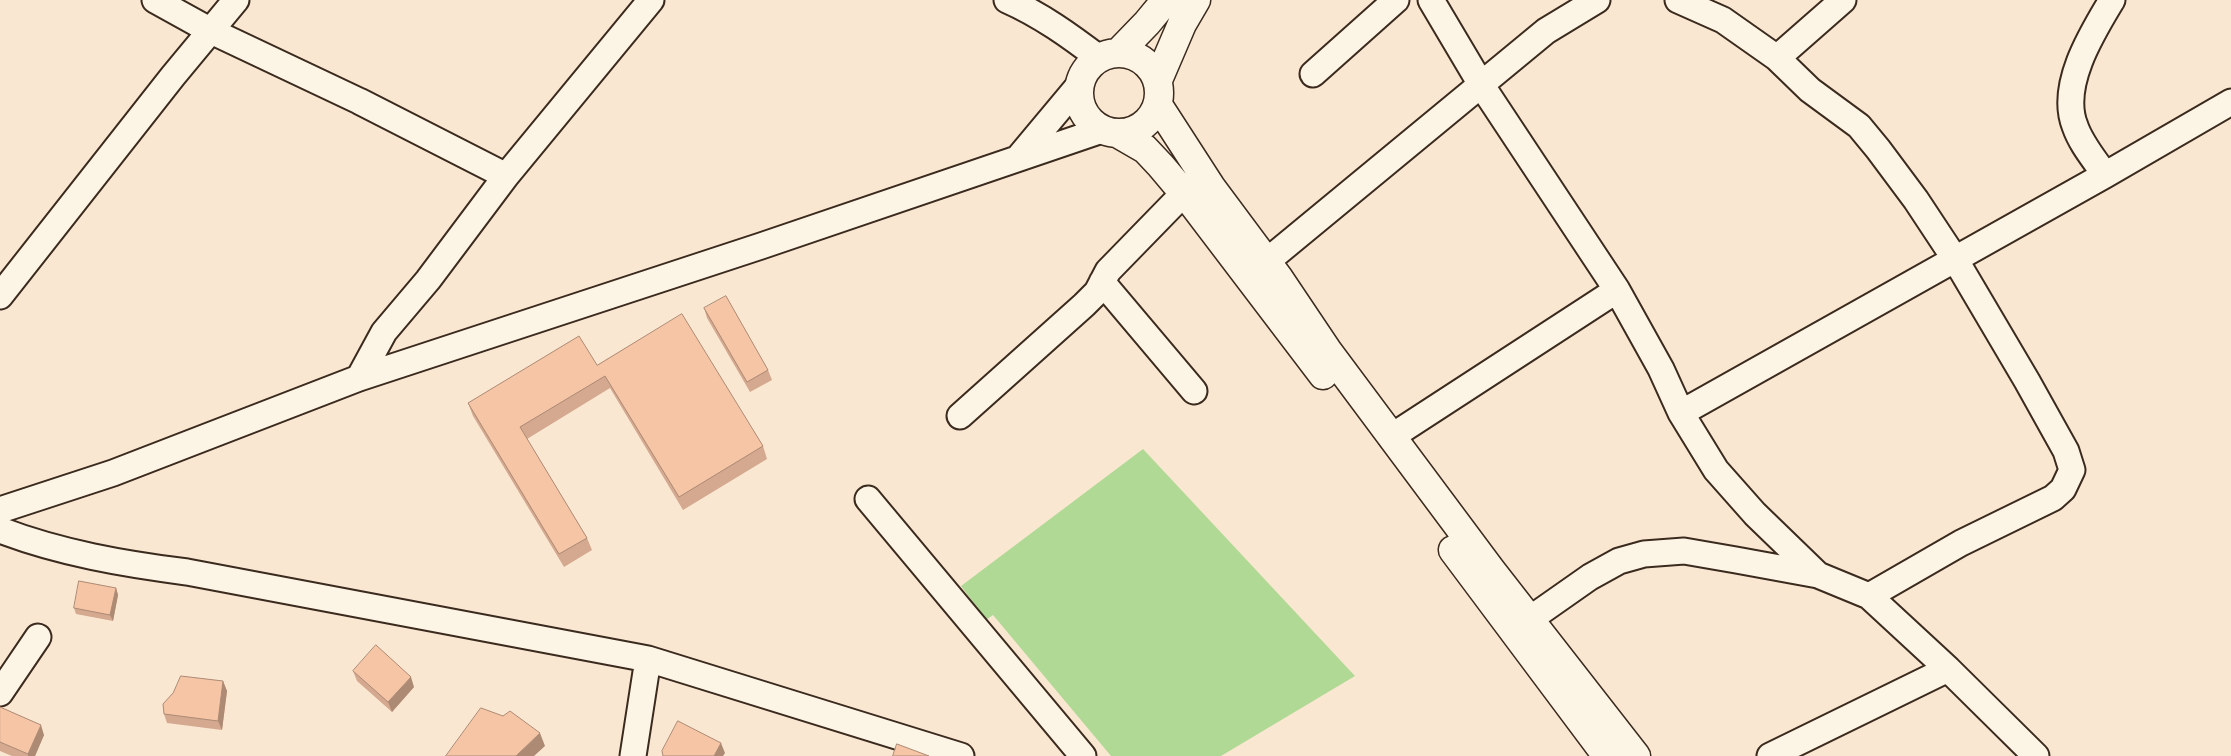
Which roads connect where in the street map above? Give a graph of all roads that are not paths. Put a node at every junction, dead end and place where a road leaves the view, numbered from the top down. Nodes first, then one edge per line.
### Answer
1 (155, 0) edge
2 (236, 0) edge
3 (651, 0) edge
4 (1007, 0) edge
5 (1166, 0) edge
6 (1196, 0) edge
7 (1396, 0) edge
8 (1431, 0) edge
9 (1597, 0) edge
10 (1678, 0) edge
11 (1842, 0) edge
12 (2112, 0) edge
13 (211, 31) junction
14 (1109, 55) junction
15 (1777, 58) junction
16 (1313, 74) dead end
17 (1080, 84) junction
18 (1482, 86) junction
19 (1158, 92) junction
20 (2231, 102) edge
21 (1110, 132) junction
22 (1019, 157) junction
23 (2105, 175) junction
24 (506, 176) junction
25 (1184, 193) junction
26 (1955, 259) junction
27 (1266, 262) junction
28 (1102, 282) junction
29 (1617, 290) junction
30 (0, 296) edge
31 (359, 378) junction
32 (1194, 390) dead end
33 (1680, 412) junction
34 (960, 416) dead end
35 (1392, 437) junction
36 (868, 499) dead end
37 (0, 510) edge
38 (0, 530) edge
39 (1818, 575) junction
40 (1869, 596) junction
41 (1521, 625) junction
42 (38, 636) dead end
43 (648, 658) junction
44 (1948, 669) junction
45 (0, 693) edge
46 (633, 756) edge
47 (961, 756) edge
48 (1083, 756) edge
49 (1607, 756) edge
50 (1636, 756) edge
51 (1770, 756) edge
52 (2036, 756) edge

1 - 13 street
2 - 13 street
3 - 24 street
4 - 14 street
5 - 14 main road
6 - 19 main road
7 - 16 street
8 - 18 street
9 - 18 street
10 - 15 street
11 - 15 street
12 - 23 street
13 - 24 street
13 - 30 street
14 - 17 main road
14 - 19 main road
15 - 26 street
17 - 21 main road
17 - 22 street
18 - 27 street
18 - 29 street
19 - 21 main road
19 - 27 main road
20 - 23 street
21 - 22 street
21 - 25 main road
22 - 31 street
23 - 26 street
24 - 31 street
25 - 28 street
25 - 41 main road
26 - 33 street
26 - 40 street
27 - 35 main road
28 - 32 street
28 - 34 street
29 - 33 street
29 - 35 street
31 - 37 street
33 - 39 street
35 - 41 main road
36 - 48 street
38 - 43 street
39 - 40 street
39 - 41 street
40 - 44 street
41 - 49 main road
41 - 50 main road
42 - 45 street
43 - 46 street
43 - 47 street
44 - 51 street
44 - 52 street

